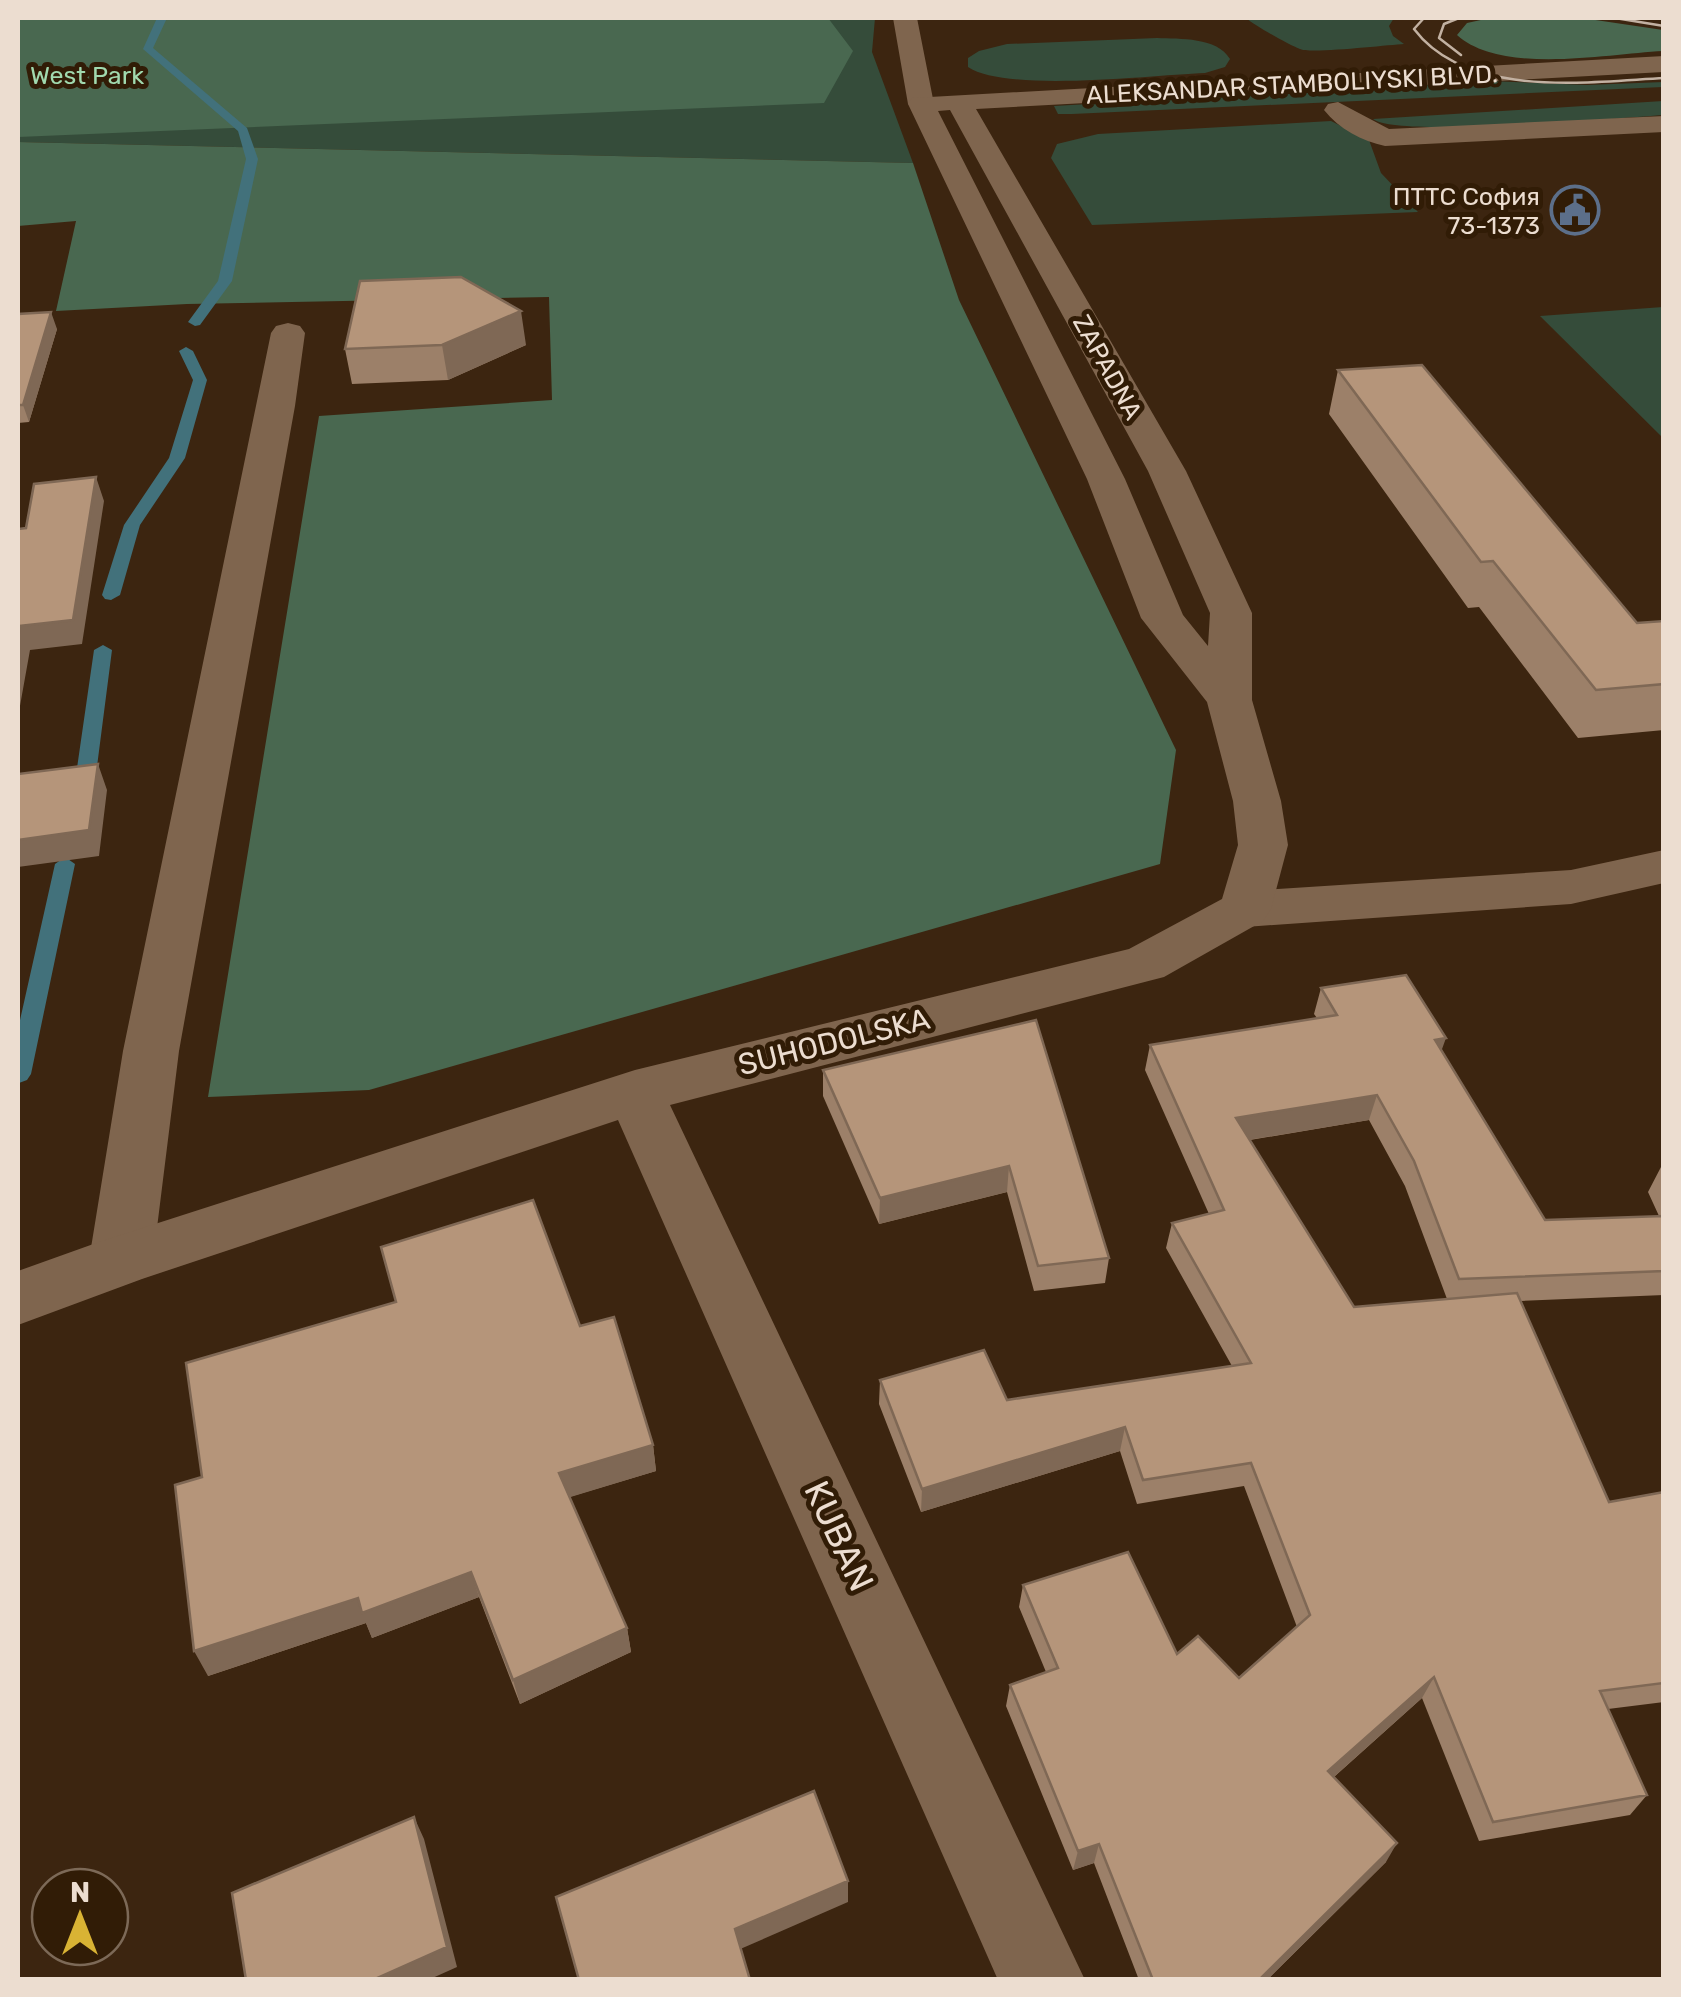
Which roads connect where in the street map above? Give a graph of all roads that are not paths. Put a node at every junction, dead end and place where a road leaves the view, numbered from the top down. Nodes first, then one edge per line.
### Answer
1 (905, 18) edge
2 (914, 64) junction
3 (1664, 64) edge
4 (1376, 108) dead end
5 (928, 119) junction
6 (981, 121) junction
7 (1664, 124) edge
8 (288, 333) dead end
9 (1229, 700) junction
10 (1664, 866) edge
11 (1245, 909) junction
12 (636, 1092) junction
13 (121, 1260) junction
14 (18, 1298) edge
15 (1042, 1980) edge

1 - 2 street, ZAPADNA
2 - 5 street, ZAPADNA
2 - 6 street, ZAPADNA
3 - 6 street, ALEKSANDAR STAMBOLIYSKI BLVD.
4 - 7 street, ALEKSANDAR STAMBOLIYSKI BLVD.
5 - 6 street, ALEKSANDAR STAMBOLIYSKI BLVD.
5 - 9 street, ZAPADNA
6 - 9 street, ZAPADNA
8 - 13 street
9 - 11 street, ZAPADNA
10 - 11 street, SUHODOLSKA
11 - 12 street, SUHODOLSKA
12 - 13 street, SUHODOLSKA
12 - 15 street, KUBAN
13 - 14 street, SUHODOLSKA

